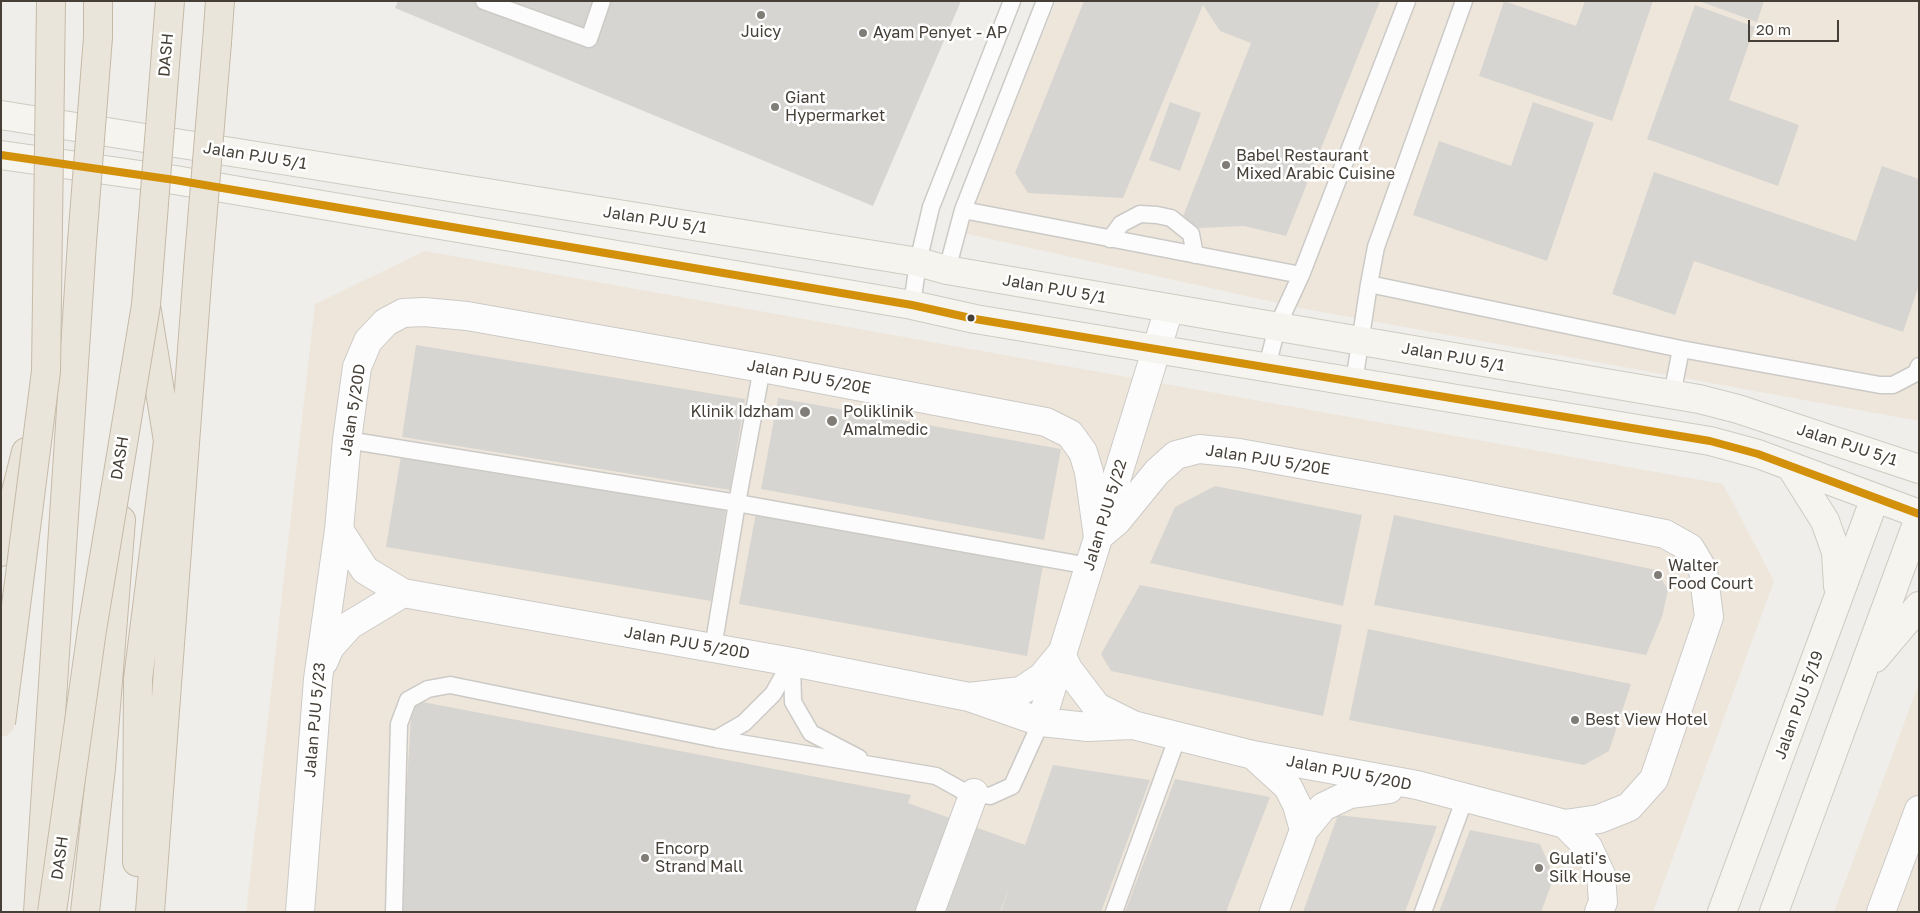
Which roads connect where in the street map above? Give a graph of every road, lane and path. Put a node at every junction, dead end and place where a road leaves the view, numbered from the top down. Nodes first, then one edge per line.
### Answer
1 (51, 1) edge
2 (98, 1) edge
3 (165, 1) edge
4 (170, 1) edge
5 (220, 1) edge
6 (602, 1) edge
7 (1012, 1) edge
8 (1045, 1) edge
9 (1407, 1) edge
10 (1464, 1) edge
11 (493, 3) edge
12 (1, 116) edge
13 (1, 154) edge
14 (963, 210) junction
15 (1110, 239) junction
16 (1195, 255) junction
17 (918, 262) junction
18 (948, 270) junction
19 (1301, 275) junction
20 (1369, 284) junction
21 (146, 305) junction
22 (912, 305) junction
23 (1169, 309) junction
24 (467, 316) joint
25 (1277, 327) junction
26 (1361, 342) junction
27 (1157, 348) junction
28 (1681, 350) junction
29 (1919, 366) edge
30 (1266, 367) junction
31 (762, 368) junction
32 (46, 370) junction
33 (1354, 382) junction
34 (1672, 395) junction
35 (347, 440) junction
36 (1791, 467) junction
37 (1916, 468) edge
38 (1875, 498) junction
39 (737, 503) junction
40 (1919, 506) edge
41 (1919, 514) edge
42 (1919, 518) edge
43 (339, 530) junction
44 (1098, 537) junction
45 (1, 552) edge
46 (1089, 566) junction
47 (404, 593) junction
48 (1839, 595) junction
49 (1919, 606) edge
50 (713, 648) junction
51 (1061, 654) junction
52 (792, 662) junction
53 (1863, 673) junction
54 (318, 679) junction
55 (969, 697) junction
56 (1041, 722) junction
57 (1, 723) edge
58 (1133, 725) junction
59 (1178, 736) junction
60 (716, 739) junction
61 (1253, 755) junction
62 (873, 765) junction
63 (1417, 786) junction
64 (974, 793) junction
65 (1465, 798) junction
66 (1919, 810) edge
67 (1565, 824) junction
68 (1304, 830) junction
69 (38, 912) edge
70 (52, 912) edge
71 (85, 912) edge
72 (142, 912) edge
73 (150, 912) edge
74 (300, 912) edge
75 (394, 912) edge
76 (930, 912) edge
77 (1114, 912) edge
78 (1274, 912) edge
79 (1423, 912) edge
80 (1599, 912) edge
81 (1722, 912) edge
82 (1774, 912) edge
83 (1881, 912) edge

1 - 32 highway, bridge
2 - 69 highway, bridge
3 - 71 highway
4 - 21 highway, DASH, bridge
5 - 73 highway, bridge
6 - 11 lane
7 - 17 lane
8 - 14 lane
9 - 19 lane
10 - 20 lane
12 - 17 street, Jalan PJU 5/1
13 - 22 street
14 - 15 lane
14 - 18 lane
15 - 16 lane
15 - 16 lane
16 - 19 lane
17 - 18 street, Jalan PJU 5/1
17 - 22 lane
18 - 23 street, Jalan PJU 5/1
19 - 25 lane
20 - 26 lane
20 - 28 lane
21 - 70 highway, DASH, bridge
21 - 72 highway
22 - 27 street
23 - 25 street, Jalan PJU 5/1
23 - 27 street, Jalan PJU 5/22
24 - 31 street, Jalan PJU 5/20E
24 - 35 street, Jalan 5/20D
25 - 26 street, Jalan PJU 5/1
25 - 30 lane
26 - 33 lane
26 - 34 street, Jalan PJU 5/1
27 - 30 street
27 - 44 street, Jalan PJU 5/22
28 - 29 lane
28 - 34 lane
30 - 33 street
31 - 39 lane
31 - 44 street, Jalan PJU 5/20E
32 - 45 highway, bridge
32 - 57 highway, bridge
33 - 36 street
34 - 37 street, Jalan PJU 5/1
35 - 39 lane
35 - 43 street, Jalan 5/20D
36 - 38 street
36 - 48 street
37 - 38 street
37 - 40 street
38 - 41 street
38 - 48 street, Jalan PJU 5/19
39 - 46 lane
39 - 50 lane
42 - 53 street
43 - 47 street, Jalan PJU 5/20D
43 - 54 street, Jalan PJU 5/23
44 - 46 street, Jalan PJU 5/22
44 - 67 street, Jalan PJU 5/20E
46 - 51 street, Jalan PJU 5/22
47 - 50 street, Jalan PJU 5/20D
47 - 54 street
48 - 81 street, Jalan PJU 5/19
49 - 53 street
50 - 52 street, Jalan PJU 5/20D
51 - 55 street, Jalan PJU 5/20D
51 - 56 street, Jalan PJU 5/22
51 - 58 street, Jalan PJU 5/20D
52 - 55 street, Jalan PJU 5/20D
52 - 60 lane
52 - 62 lane
53 - 82 street
54 - 74 street, Jalan PJU 5/23
55 - 56 street, Jalan PJU 5/20D
56 - 58 street, Jalan PJU 5/20D
56 - 64 lane
58 - 59 street, Jalan PJU 5/20D
59 - 61 street, Jalan PJU 5/20D
59 - 77 lane
60 - 62 lane
60 - 75 lane
61 - 63 street, Jalan PJU 5/20D
61 - 68 street
62 - 64 lane
63 - 65 street, Jalan PJU 5/20D
63 - 68 street
64 - 76 street
65 - 67 street, Jalan PJU 5/20D
65 - 79 lane
66 - 83 street
67 - 80 street
68 - 78 street

